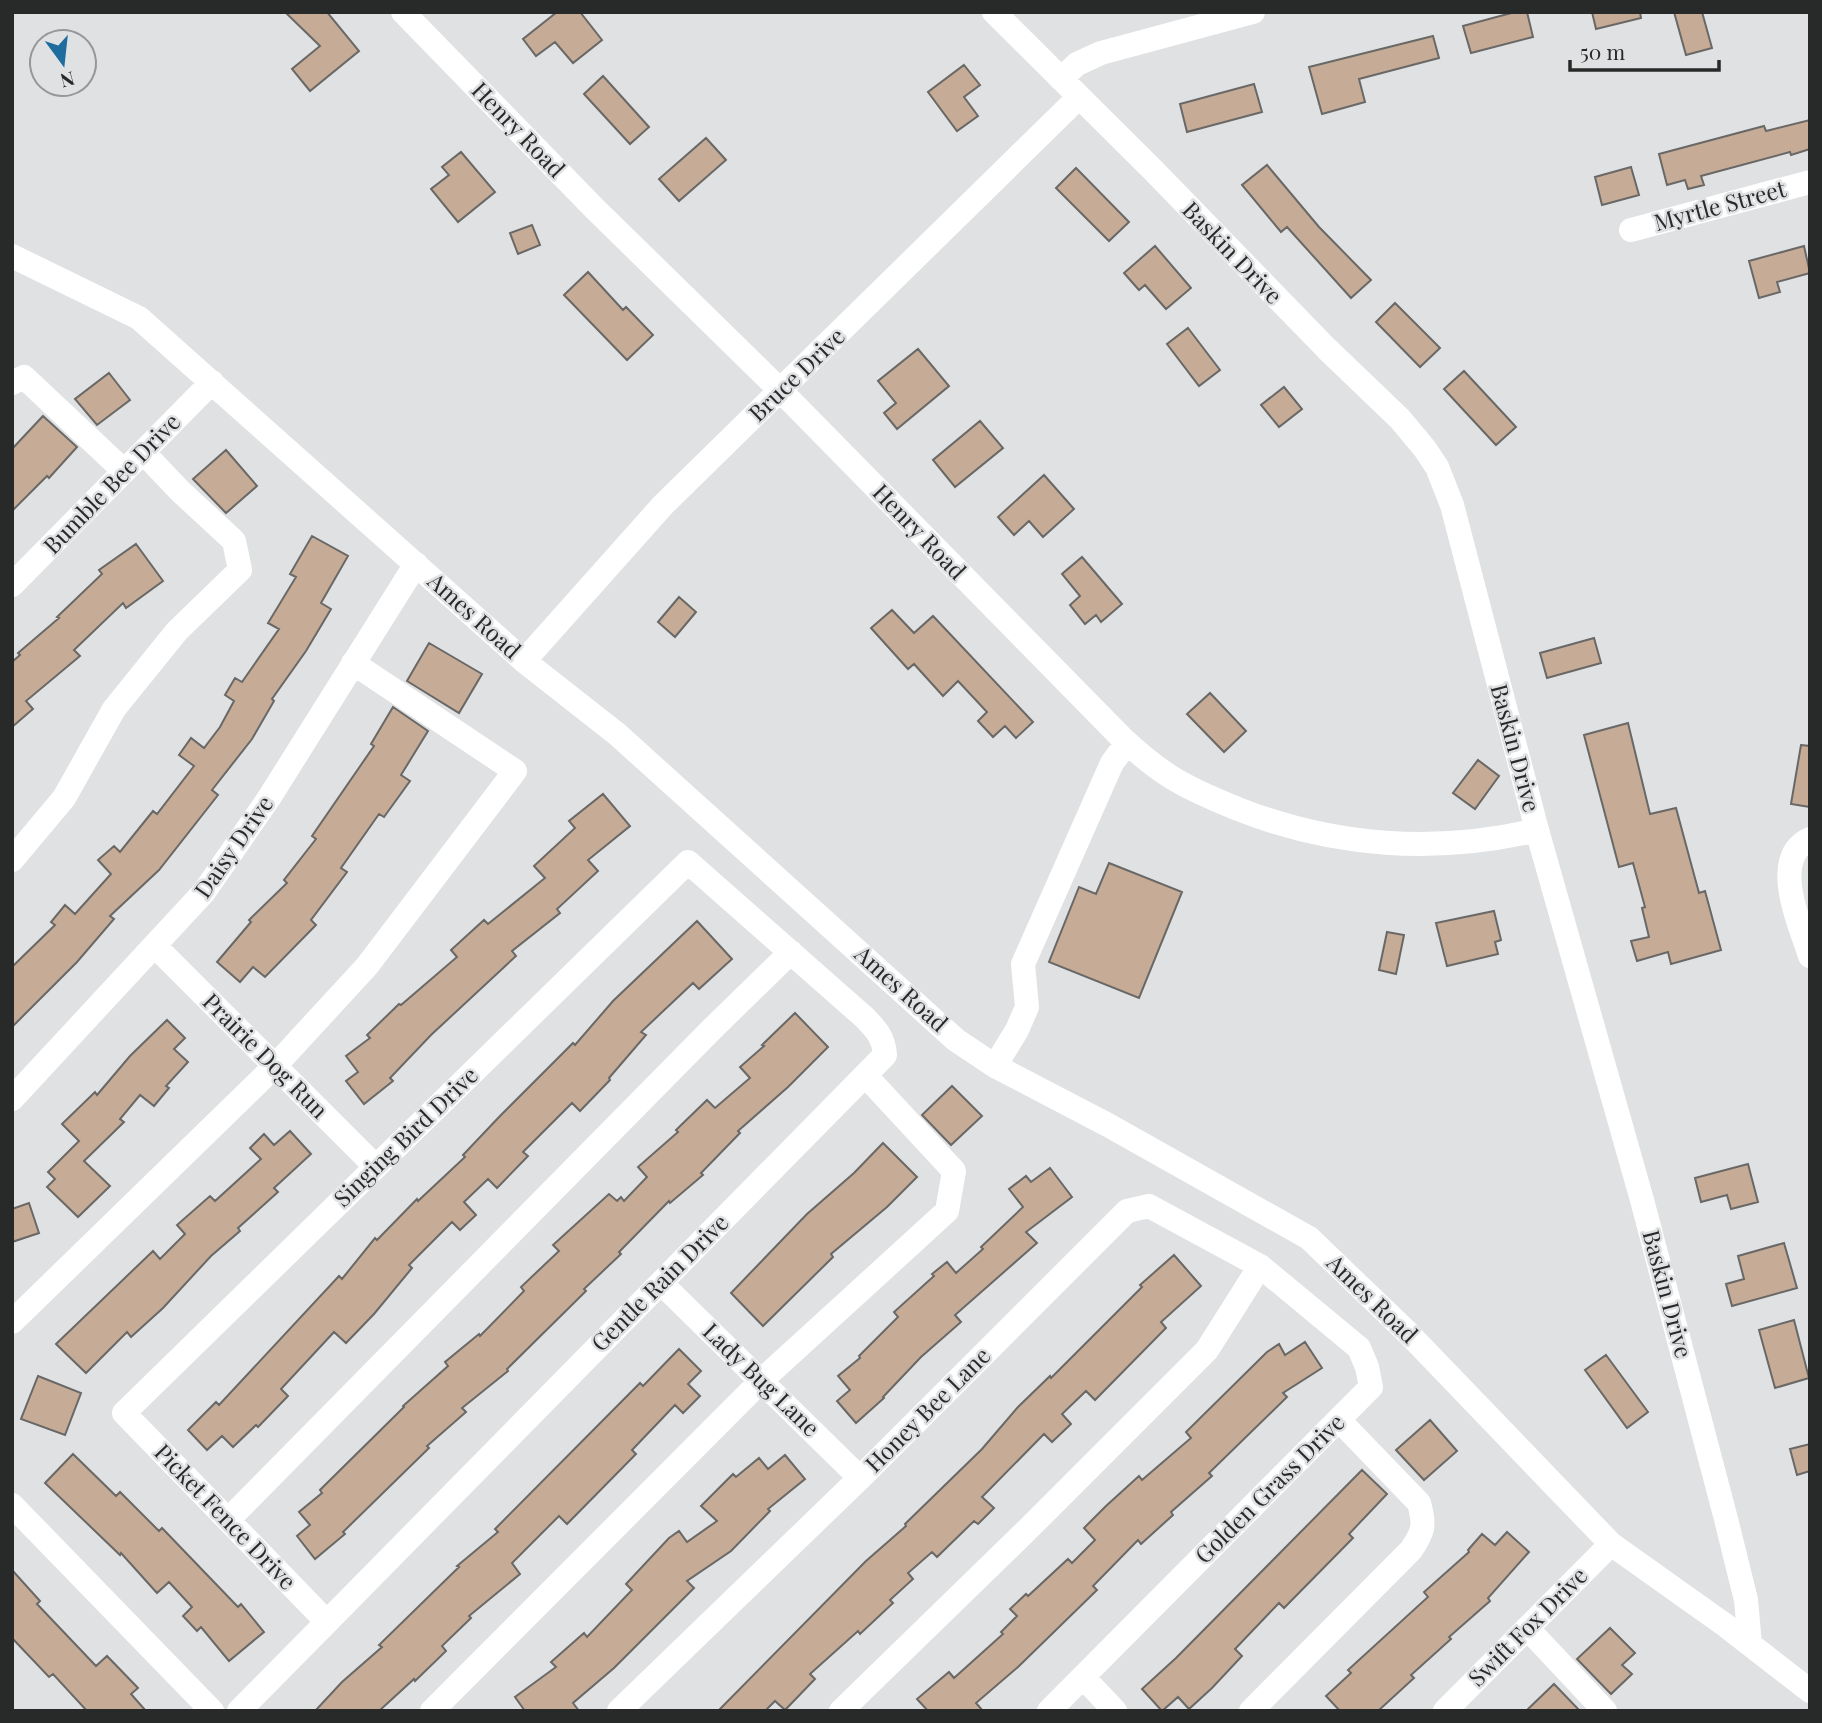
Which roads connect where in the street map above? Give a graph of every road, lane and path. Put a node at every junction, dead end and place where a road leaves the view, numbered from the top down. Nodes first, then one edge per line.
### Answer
1 (403, 12) edge
2 (994, 12) edge
3 (1253, 12) edge
4 (1061, 79) junction
5 (1078, 98) junction
6 (1810, 182) edge
7 (1631, 230) dead end
8 (12, 256) edge
9 (212, 382) junction
10 (12, 383) edge
11 (781, 391) junction
12 (143, 452) junction
13 (124, 471) junction
14 (416, 564) junction
15 (12, 586) edge
16 (524, 661) junction
17 (353, 663) junction
18 (1127, 743) junction
19 (1537, 830) junction
20 (1810, 839) edge
21 (12, 860) edge
22 (688, 862) joint
23 (155, 946) junction
24 (791, 952) junction
25 (1810, 956) edge
26 (275, 1066) junction
27 (995, 1066) junction
28 (865, 1075) junction
29 (12, 1099) edge
30 (376, 1167) junction
31 (1260, 1266) junction
32 (661, 1283) junction
33 (12, 1322) edge
34 (761, 1381) junction
35 (124, 1413) joint
36 (1339, 1420) junction
37 (860, 1478) junction
38 (12, 1505) edge
39 (228, 1520) junction
40 (1611, 1544) junction
41 (327, 1622) junction
42 (1527, 1628) junction
43 (1750, 1644) junction
44 (1083, 1677) junction
45 (1810, 1691) edge
46 (212, 1711) edge
47 (239, 1711) edge
48 (432, 1711) edge
49 (619, 1711) edge
50 (841, 1711) edge
51 (1049, 1711) edge
52 (1115, 1711) edge
53 (1251, 1711) edge
54 (1445, 1711) edge
55 (1605, 1711) edge

1 - 11 street, Henry Road
2 - 4 street, Baskin Drive
3 - 4 street
4 - 5 street, Baskin Drive
5 - 11 street, Bruce Drive
5 - 19 street, Baskin Drive
6 - 7 street, Myrtle Street
8 - 9 street, Ames Road
9 - 12 street, Bumble Bee Drive
9 - 14 street, Ames Road
10 - 13 street
11 - 16 street, Bruce Drive
11 - 18 street, Henry Road
12 - 13 street, Bumble Bee Drive
12 - 21 street
13 - 15 street, Bumble Bee Drive
14 - 16 street, Ames Road
14 - 17 street, Daisy Drive
16 - 27 street, Ames Road
17 - 23 street, Daisy Drive
17 - 26 street
18 - 19 street, Henry Road
18 - 27 street
19 - 43 street, Baskin Drive
20 - 25 street
22 - 24 street, Gentle Rain Drive
22 - 30 street, Singing Bird Drive
23 - 26 street, Prairie Dog Run
23 - 29 street, Daisy Drive
24 - 28 street, Gentle Rain Drive
24 - 39 street
26 - 30 street, Prairie Dog Run
26 - 33 street
27 - 40 street, Ames Road
28 - 32 street, Gentle Rain Drive
28 - 34 street
30 - 35 street, Singing Bird Drive
31 - 36 street, Golden Grass Drive
31 - 37 street, Honey Bee Lane
31 - 50 street
32 - 34 street, Lady Bug Lane
32 - 41 street, Gentle Rain Drive
34 - 37 street, Lady Bug Lane
34 - 48 street
35 - 39 street, Picket Fence Drive
36 - 44 street, Golden Grass Drive
36 - 53 street
37 - 49 street, Honey Bee Lane
38 - 46 street
39 - 41 street, Picket Fence Drive
40 - 42 street, Swift Fox Drive
40 - 43 street, Ames Road
41 - 47 street, Gentle Rain Drive
42 - 54 street, Swift Fox Drive
42 - 55 street
43 - 45 street, Ames Road
44 - 51 street, Golden Grass Drive
44 - 52 street

